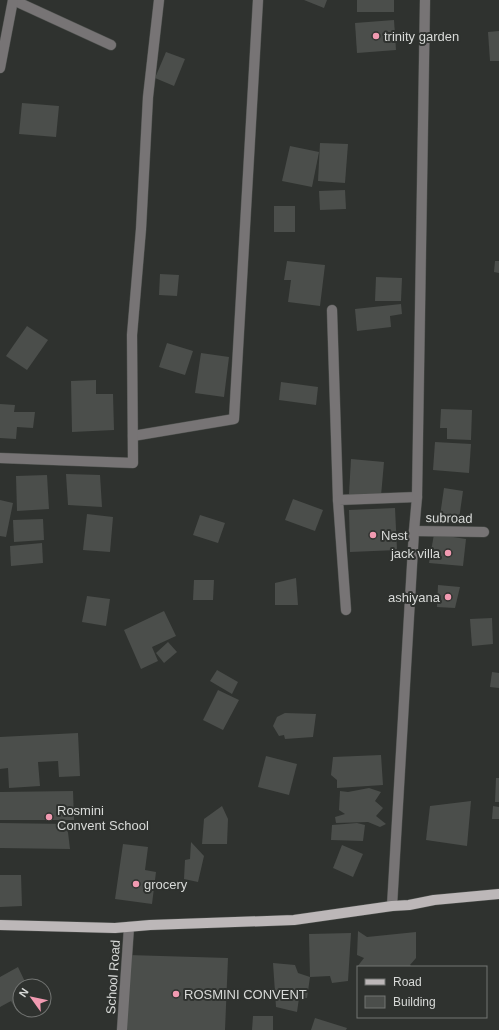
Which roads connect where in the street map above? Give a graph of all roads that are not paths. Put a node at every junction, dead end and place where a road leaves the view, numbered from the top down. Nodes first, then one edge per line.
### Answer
1 (13, 0) edge
2 (158, 0) edge
3 (258, 0) edge
4 (425, 0) edge
5 (111, 45) dead end
6 (0, 68) edge
7 (332, 310) dead end
8 (133, 436) junction
9 (0, 458) edge
10 (417, 497) junction
11 (338, 500) junction
12 (414, 531) junction
13 (484, 532) dead end
14 (346, 610) dead end
15 (499, 894) edge
16 (392, 906) junction
17 (0, 925) edge
18 (129, 927) junction
19 (122, 1030) edge

1 - 5 street
1 - 6 street
2 - 8 street
3 - 8 street
4 - 10 street
7 - 11 street
8 - 9 street
10 - 11 street
10 - 12 street
11 - 14 street
12 - 13 street, subroad
12 - 16 street
15 - 16 main road
16 - 18 main road
17 - 18 main road
18 - 19 street, School Road

